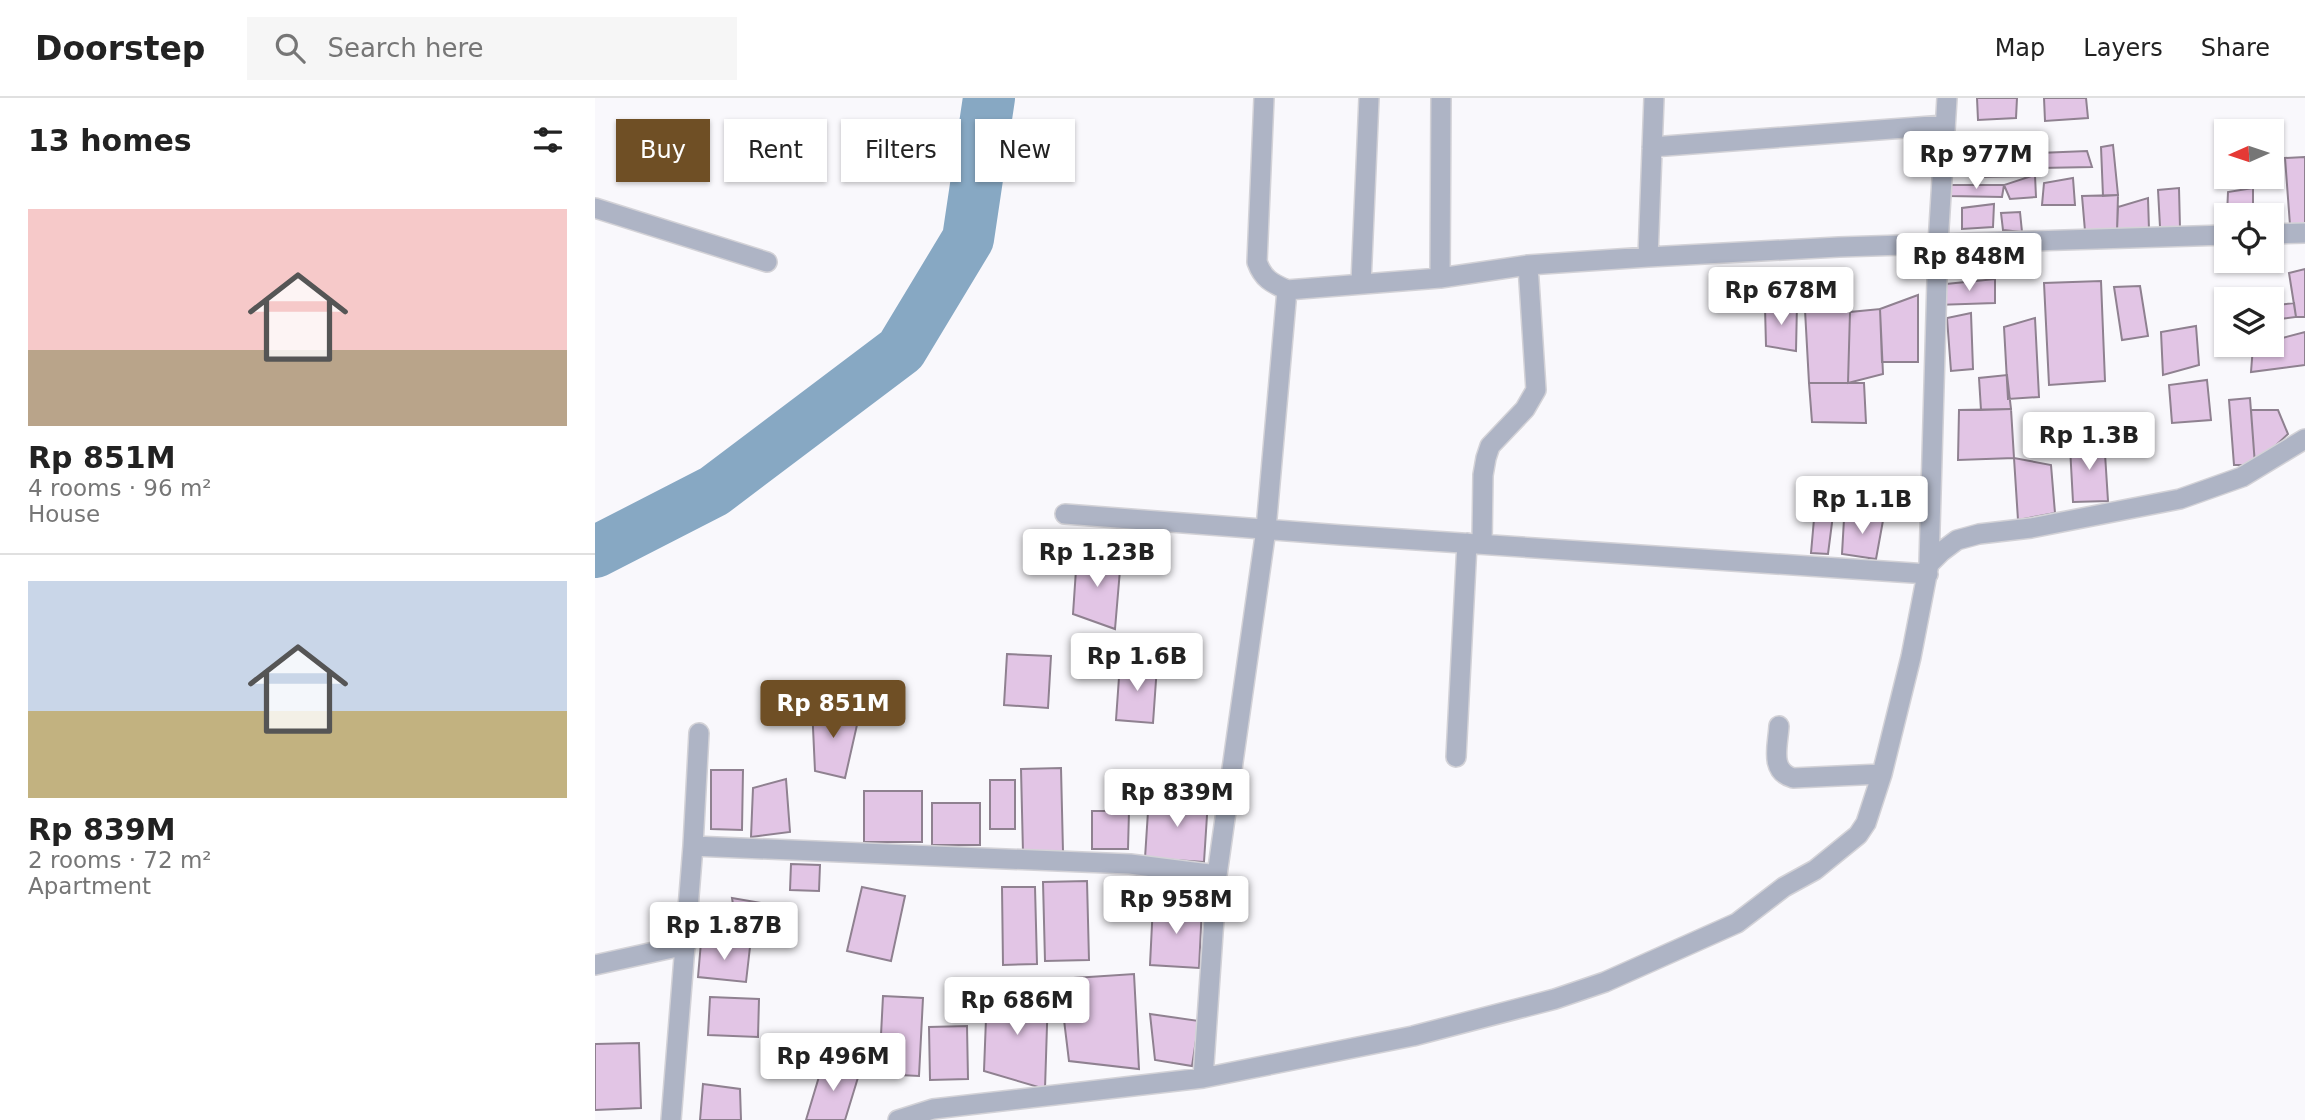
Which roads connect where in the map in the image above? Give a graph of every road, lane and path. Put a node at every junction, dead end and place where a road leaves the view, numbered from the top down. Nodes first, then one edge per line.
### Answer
1 (1264, 98) edge
2 (1369, 98) edge
3 (1441, 98) edge
4 (1654, 98) edge
5 (1947, 98) edge
6 (1945, 125) junction
7 (1652, 147) junction
8 (595, 208) edge
9 (2305, 233) edge
10 (2284, 234) edge
11 (2214, 235) edge
12 (1938, 244) junction
13 (1648, 257) junction
14 (767, 262) dead end
15 (1528, 265) junction
16 (1440, 278) junction
17 (1361, 283) junction
18 (1287, 290) junction
19 (2305, 439) edge
20 (1065, 514) dead end
21 (1266, 529) junction
22 (1475, 543) junction
23 (1929, 569) junction
24 (1779, 726) dead end
25 (699, 733) dead end
26 (1456, 757) dead end
27 (1882, 774) junction
28 (694, 846) junction
29 (1217, 875) junction
30 (685, 945) junction
31 (595, 965) edge
32 (1203, 1078) junction
33 (671, 1120) edge
34 (898, 1120) edge

1 - 18 street
2 - 17 street
3 - 16 street
4 - 7 street
5 - 6 street
6 - 7 street
6 - 12 street
7 - 13 street
8 - 14 street
9 - 10 street
11 - 12 street
12 - 13 street
12 - 23 street
13 - 15 street
15 - 16 street
15 - 22 street
16 - 17 street
17 - 18 street
18 - 21 street
19 - 23 street
20 - 21 street
21 - 22 street
21 - 29 street
22 - 23 street
22 - 26 street
23 - 27 street
24 - 27 street
25 - 28 street
27 - 32 street
28 - 29 street
28 - 30 street
29 - 32 street
30 - 31 street
30 - 33 street
32 - 34 street

